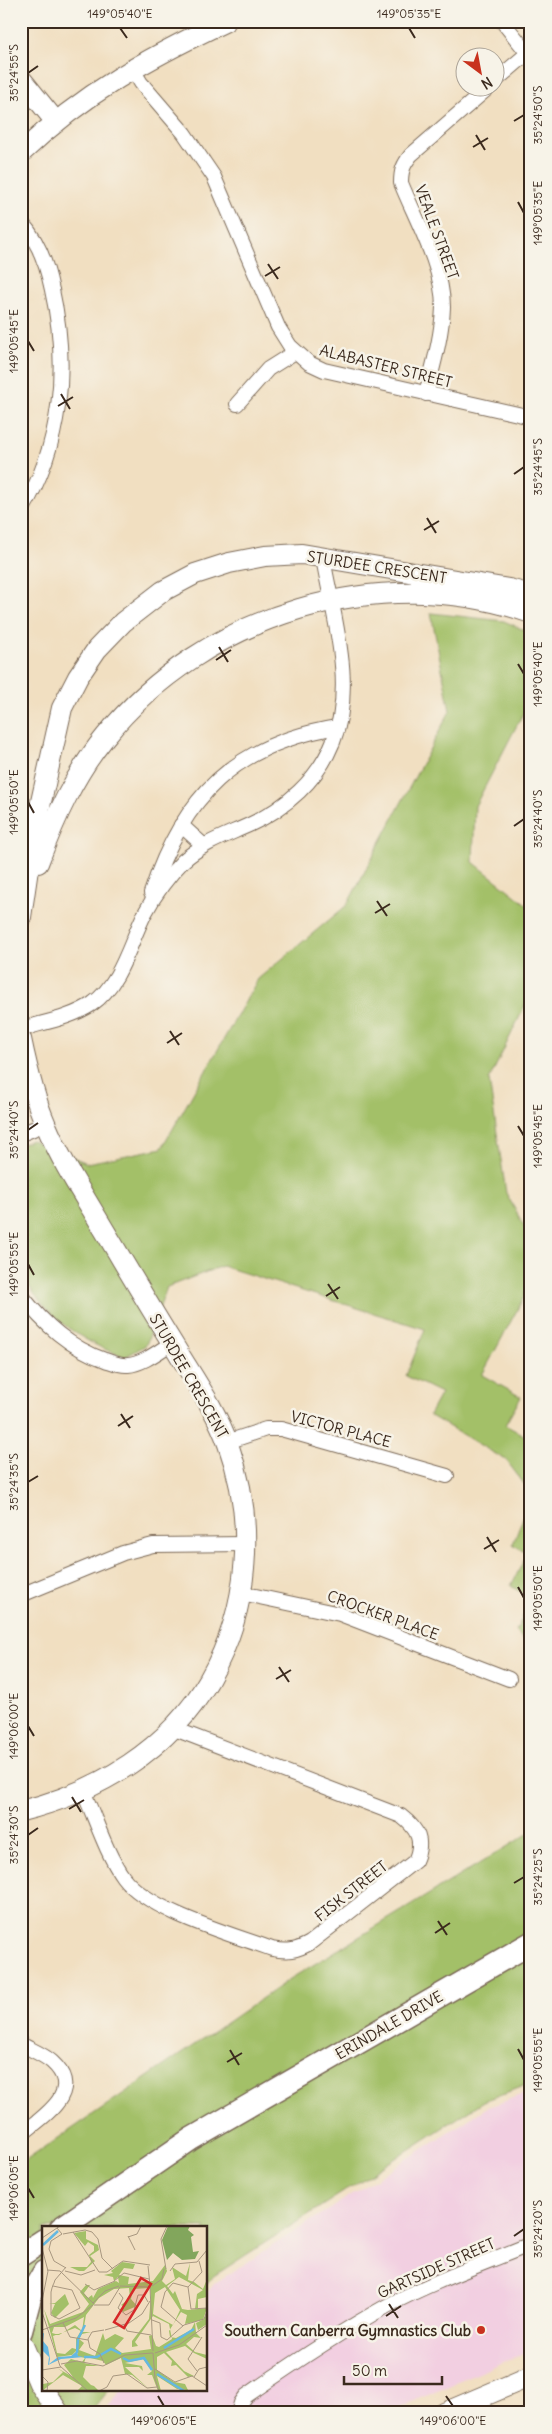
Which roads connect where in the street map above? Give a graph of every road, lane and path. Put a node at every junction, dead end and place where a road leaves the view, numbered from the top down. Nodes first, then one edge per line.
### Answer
1 (226, 21) edge
2 (502, 21) edge
3 (529, 55) edge
4 (132, 68) junction
5 (504, 74) edge
6 (21, 79) edge
7 (476, 98) edge
8 (56, 122) junction
9 (21, 153) edge
10 (21, 222) edge
11 (295, 352) junction
12 (426, 394) junction
13 (238, 404) dead end
14 (531, 418) edge
15 (21, 512) edge
16 (324, 558) junction
17 (531, 595) edge
18 (330, 602) junction
19 (531, 613) edge
20 (337, 727) junction
21 (50, 762) junction
22 (80, 772) junction
23 (181, 825) junction
24 (203, 845) junction
25 (22, 910) edge
26 (145, 913) junction
27 (21, 1029) edge
28 (21, 1039) edge
29 (45, 1124) junction
30 (21, 1134) edge
31 (21, 1295) edge
32 (172, 1343) junction
33 (227, 1442) junction
34 (447, 1476) dead end
35 (246, 1544) junction
36 (241, 1593) junction
37 (21, 1595) edge
38 (509, 1679) dead end
39 (172, 1728) junction
40 (83, 1790) junction
41 (21, 1811) edge
42 (531, 1943) edge
43 (21, 2044) edge
44 (247, 2107) junction
45 (21, 2135) edge
46 (64, 2226) edge
47 (92, 2226) edge
48 (42, 2241) edge
49 (531, 2244) edge
50 (21, 2255) edge
51 (42, 2275) edge
52 (21, 2331) edge
53 (21, 2341) edge
54 (21, 2348) edge
55 (531, 2376) edge
56 (42, 2388) edge
57 (531, 2390) edge
58 (45, 2392) edge
59 (59, 2413) edge
60 (238, 2413) edge
61 (444, 2413) edge
62 (471, 2413) edge

1 - 4 street
2 - 3 street
3 - 5 street
4 - 8 street
4 - 11 street, ALABASTER STREET
6 - 8 street
7 - 12 street, VEALE STREET
8 - 9 street
10 - 15 street
11 - 12 street, ALABASTER STREET
11 - 13 street
12 - 14 street, ALABASTER STREET
16 - 17 street, STURDEE CRESCENT
16 - 18 street
16 - 21 street, STURDEE CRESCENT
18 - 19 street, STURDEE CRESCENT
18 - 20 street
18 - 22 street, STURDEE CRESCENT
20 - 23 street
20 - 24 street
21 - 22 street
21 - 25 street, STURDEE CRESCENT
22 - 25 street, STURDEE CRESCENT
23 - 24 street
23 - 26 street
24 - 26 street
26 - 27 street
28 - 29 street, STURDEE CRESCENT
29 - 30 street
29 - 32 street, STURDEE CRESCENT
31 - 32 street
32 - 33 street, STURDEE CRESCENT
33 - 34 street, VICTOR PLACE
33 - 35 street, STURDEE CRESCENT
35 - 36 street, STURDEE CRESCENT
35 - 37 street
36 - 38 street, CROCKER PLACE
36 - 39 street, STURDEE CRESCENT
39 - 40 street, STURDEE CRESCENT
39 - 40 street, FISK STREET
40 - 41 street, STURDEE CRESCENT
42 - 44 main road, ERINDALE DRIVE
43 - 45 street
44 - 46 main road, ERINDALE DRIVE
44 - 47 main road, ERINDALE DRIVE
48 - 50 main road
49 - 60 street, GARTSIDE STREET
51 - 52 main road
53 - 54 main road
53 - 56 street
55 - 61 street
57 - 62 street
58 - 59 street

